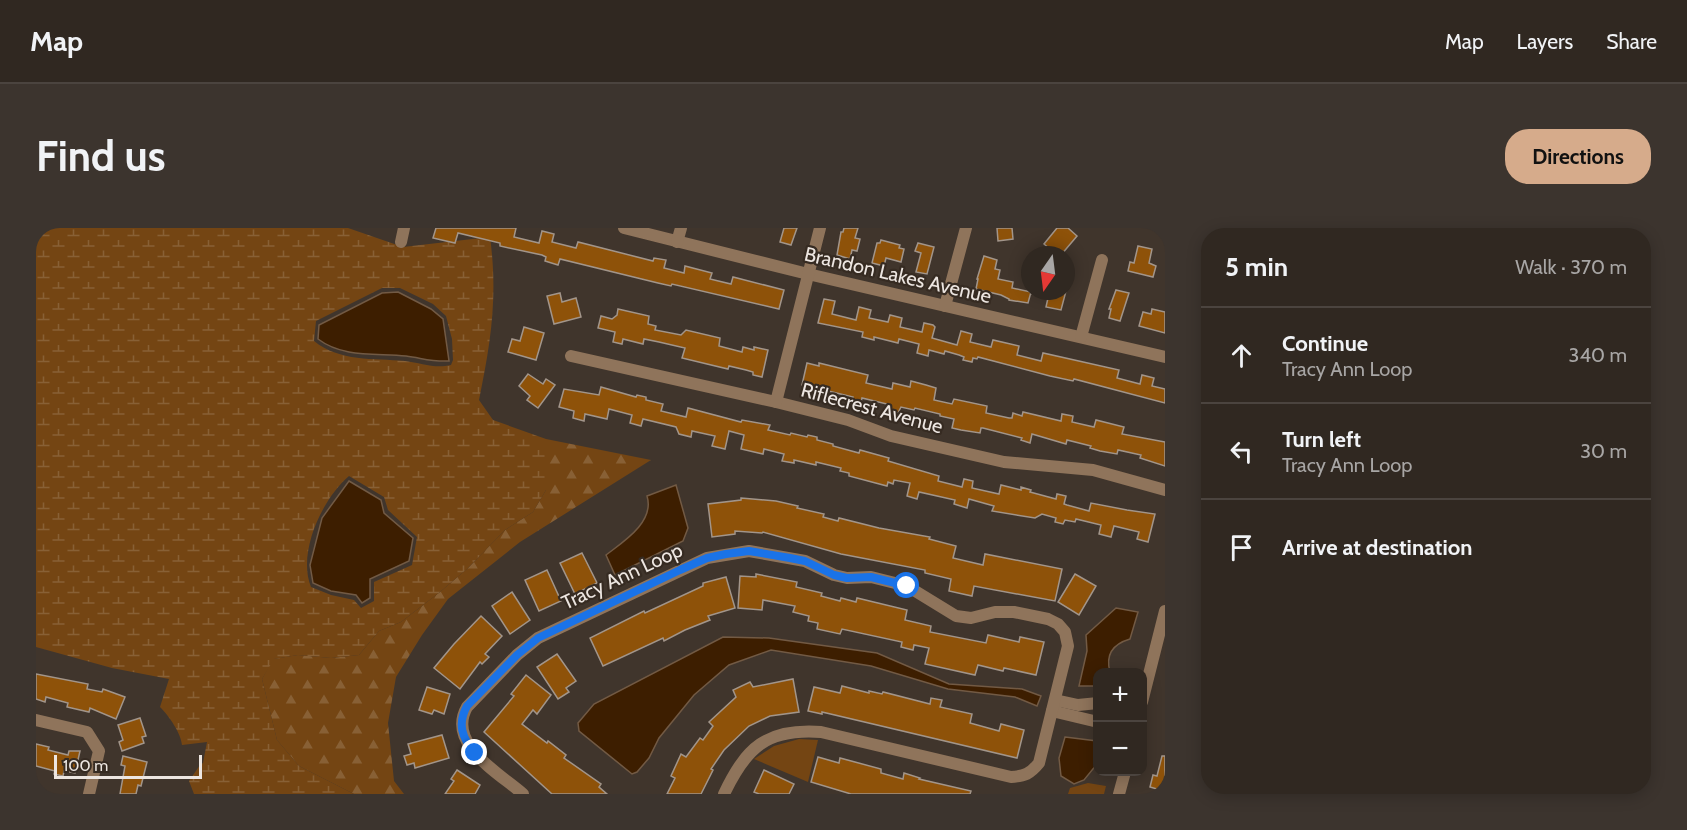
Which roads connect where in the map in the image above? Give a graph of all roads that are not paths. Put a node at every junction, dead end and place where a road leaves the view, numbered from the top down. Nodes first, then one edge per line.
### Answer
1 (404, 228) edge
2 (624, 228) edge
3 (681, 228) edge
4 (820, 228) edge
5 (966, 228) edge
6 (401, 242) dead end
7 (677, 242) junction
8 (1102, 260) dead end
9 (808, 274) junction
10 (945, 306) junction
11 (1081, 337) junction
12 (571, 356) dead end
13 (1165, 357) edge
14 (776, 402) junction
15 (1165, 490) edge
16 (1165, 611) edge
17 (1147, 685) edge
18 (1093, 704) edge
19 (1053, 705) junction
20 (1093, 719) edge
21 (36, 720) edge
22 (1124, 776) edge
23 (89, 794) edge
24 (523, 794) edge
25 (723, 794) edge
26 (1119, 794) edge

1 - 6 street
2 - 7 street, Brandon Lakes Avenue
3 - 7 street
4 - 9 street
5 - 10 street
7 - 9 street, Brandon Lakes Avenue
8 - 11 street
9 - 10 street, Brandon Lakes Avenue
9 - 14 street
10 - 11 street, Brandon Lakes Avenue
11 - 13 street, Brandon Lakes Avenue
12 - 14 street, Riflecrest Avenue
14 - 15 street, Riflecrest Avenue
16 - 17 street
18 - 19 street
19 - 20 street
19 - 24 street, Tracy Ann Loop
19 - 25 street, Tracy Ann Loop
21 - 23 street
22 - 26 street

